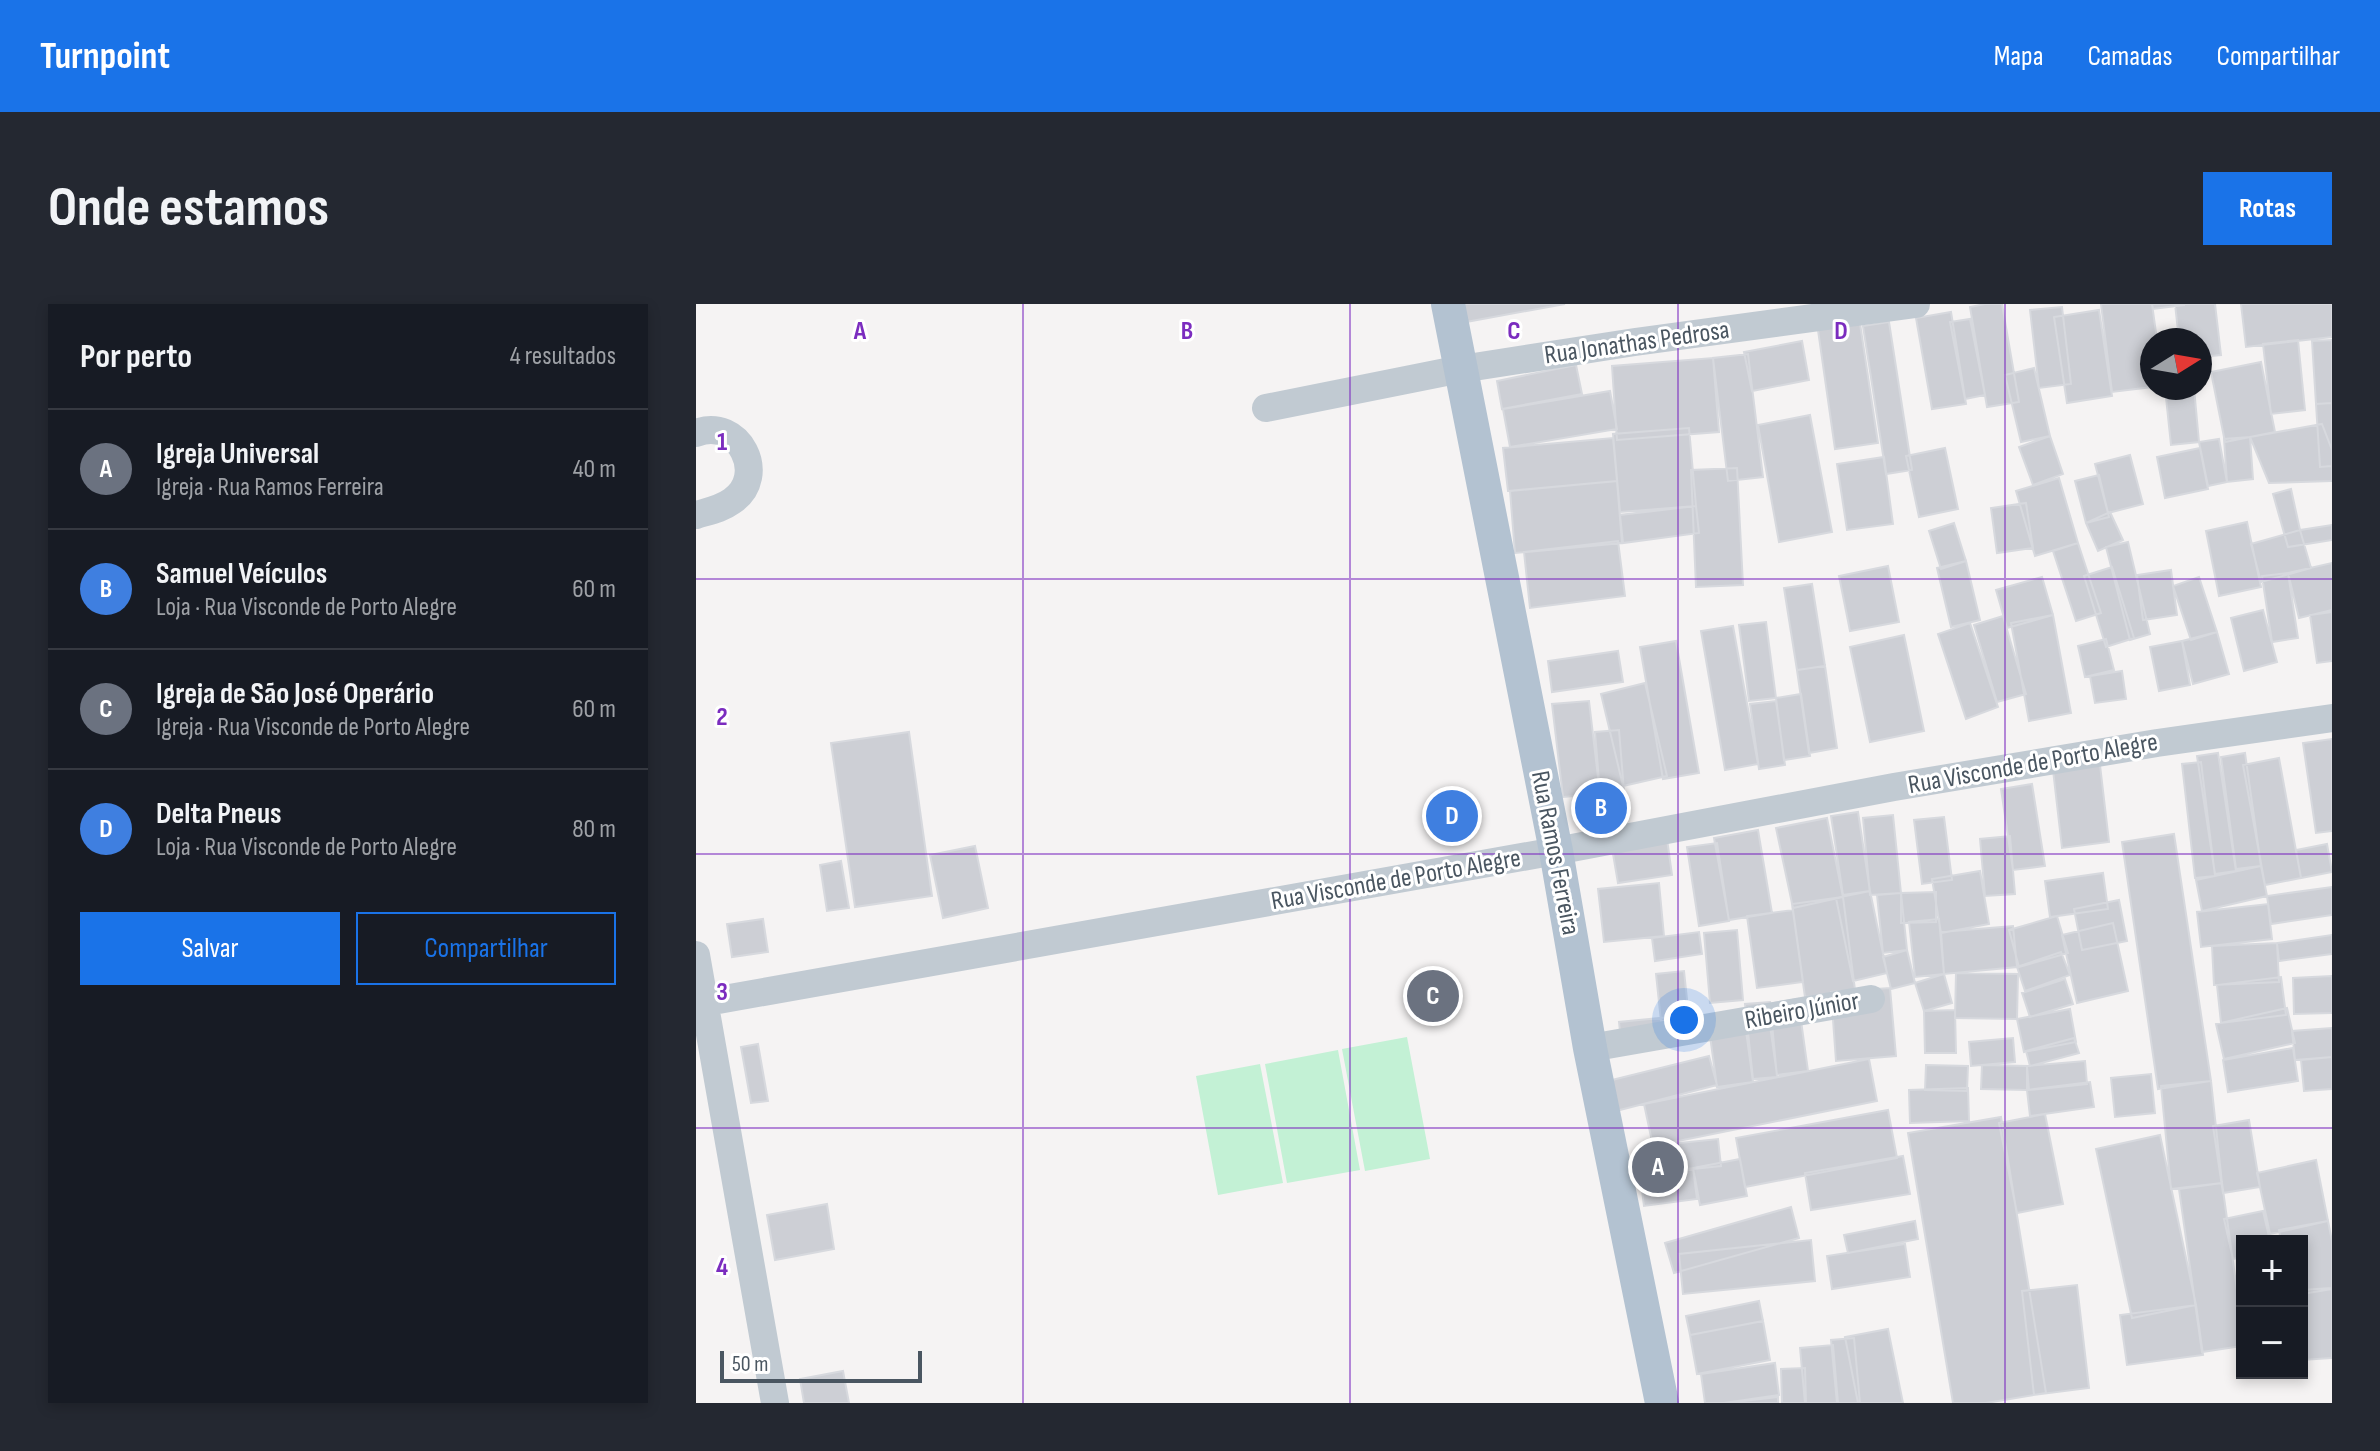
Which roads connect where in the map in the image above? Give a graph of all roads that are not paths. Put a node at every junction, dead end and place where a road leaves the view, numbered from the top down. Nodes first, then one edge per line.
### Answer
1 (1448, 304) edge
2 (1916, 304) edge
3 (1461, 369) junction
4 (1266, 408) dead end
5 (696, 433) edge
6 (696, 515) edge
7 (2332, 718) edge
8 (1556, 851) junction
9 (696, 955) edge
10 (1871, 999) dead end
11 (701, 1003) edge
12 (1590, 1048) junction
13 (775, 1403) edge
14 (1662, 1403) edge

1 - 3 main road, Rua Ramos Ferreira
2 - 3 street, Rua Jonathas Pedrosa
3 - 4 street, Rua Jonathas Pedrosa
3 - 8 main road, Rua Ramos Ferreira
5 - 6 street
7 - 8 street, Rua Visconde de Porto Alegre
8 - 11 street, Rua Visconde de Porto Alegre
8 - 12 main road, Rua Ramos Ferreira
9 - 11 street
10 - 12 street, Ribeiro Júnior
11 - 13 street
12 - 14 main road, Rua Ramos Ferreira

